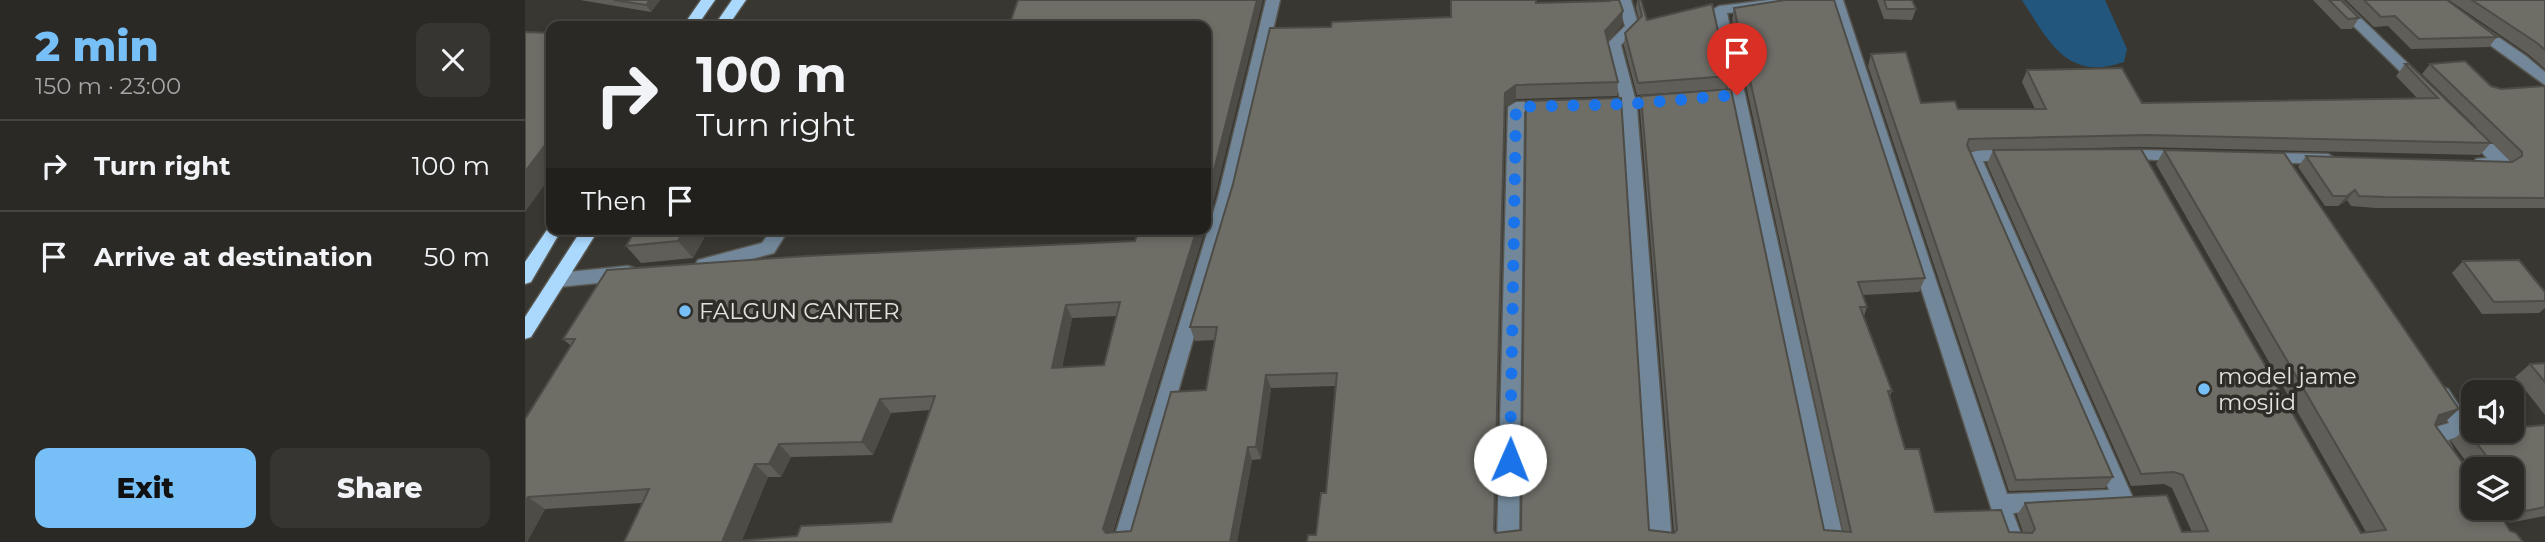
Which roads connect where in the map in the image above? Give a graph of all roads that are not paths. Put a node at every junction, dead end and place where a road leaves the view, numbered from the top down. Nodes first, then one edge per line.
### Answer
1 (708, 0) edge
2 (739, 0) edge
3 (1273, 0) edge
4 (1624, 0) edge
5 (1804, 0) edge
6 (1836, 0) edge
7 (2334, 0) edge
8 (2435, 0) edge
9 (693, 21) edge
10 (724, 21) edge
11 (2545, 80) edge
12 (2434, 96) edge
13 (1683, 100) edge
14 (1629, 104) junction
15 (2464, 125) edge
16 (2028, 156) edge
17 (2203, 157) edge
18 (2254, 157) edge
19 (2280, 158) junction
20 (2350, 160) edge
21 (2461, 163) edge
22 (2153, 180) edge
23 (2295, 180) edge
24 (550, 235) edge
25 (587, 235) edge
26 (777, 235) edge
27 (692, 266) edge
28 (652, 271) edge
29 (525, 277) edge
30 (558, 281) junction
31 (525, 332) edge
32 (2432, 382) edge
33 (2449, 458) edge
34 (2150, 496) edge
35 (2123, 498) junction
36 (2000, 503) junction
37 (1124, 542) edge
38 (1508, 542) edge
39 (1661, 542) edge
40 (1833, 542) edge
41 (2013, 542) edge

1 - 9 main road
2 - 10 main road
3 - 37 street
4 - 14 street
5 - 40 street
6 - 36 street
7 - 12 street
8 - 11 street
13 - 14 street
14 - 38 street
14 - 39 street
15 - 21 street
16 - 35 street
17 - 22 street
18 - 19 street
19 - 20 street
19 - 23 street
24 - 29 main road
25 - 30 main road
26 - 27 street
28 - 30 street
30 - 31 main road
32 - 33 street
34 - 35 street
35 - 36 street
36 - 41 street

